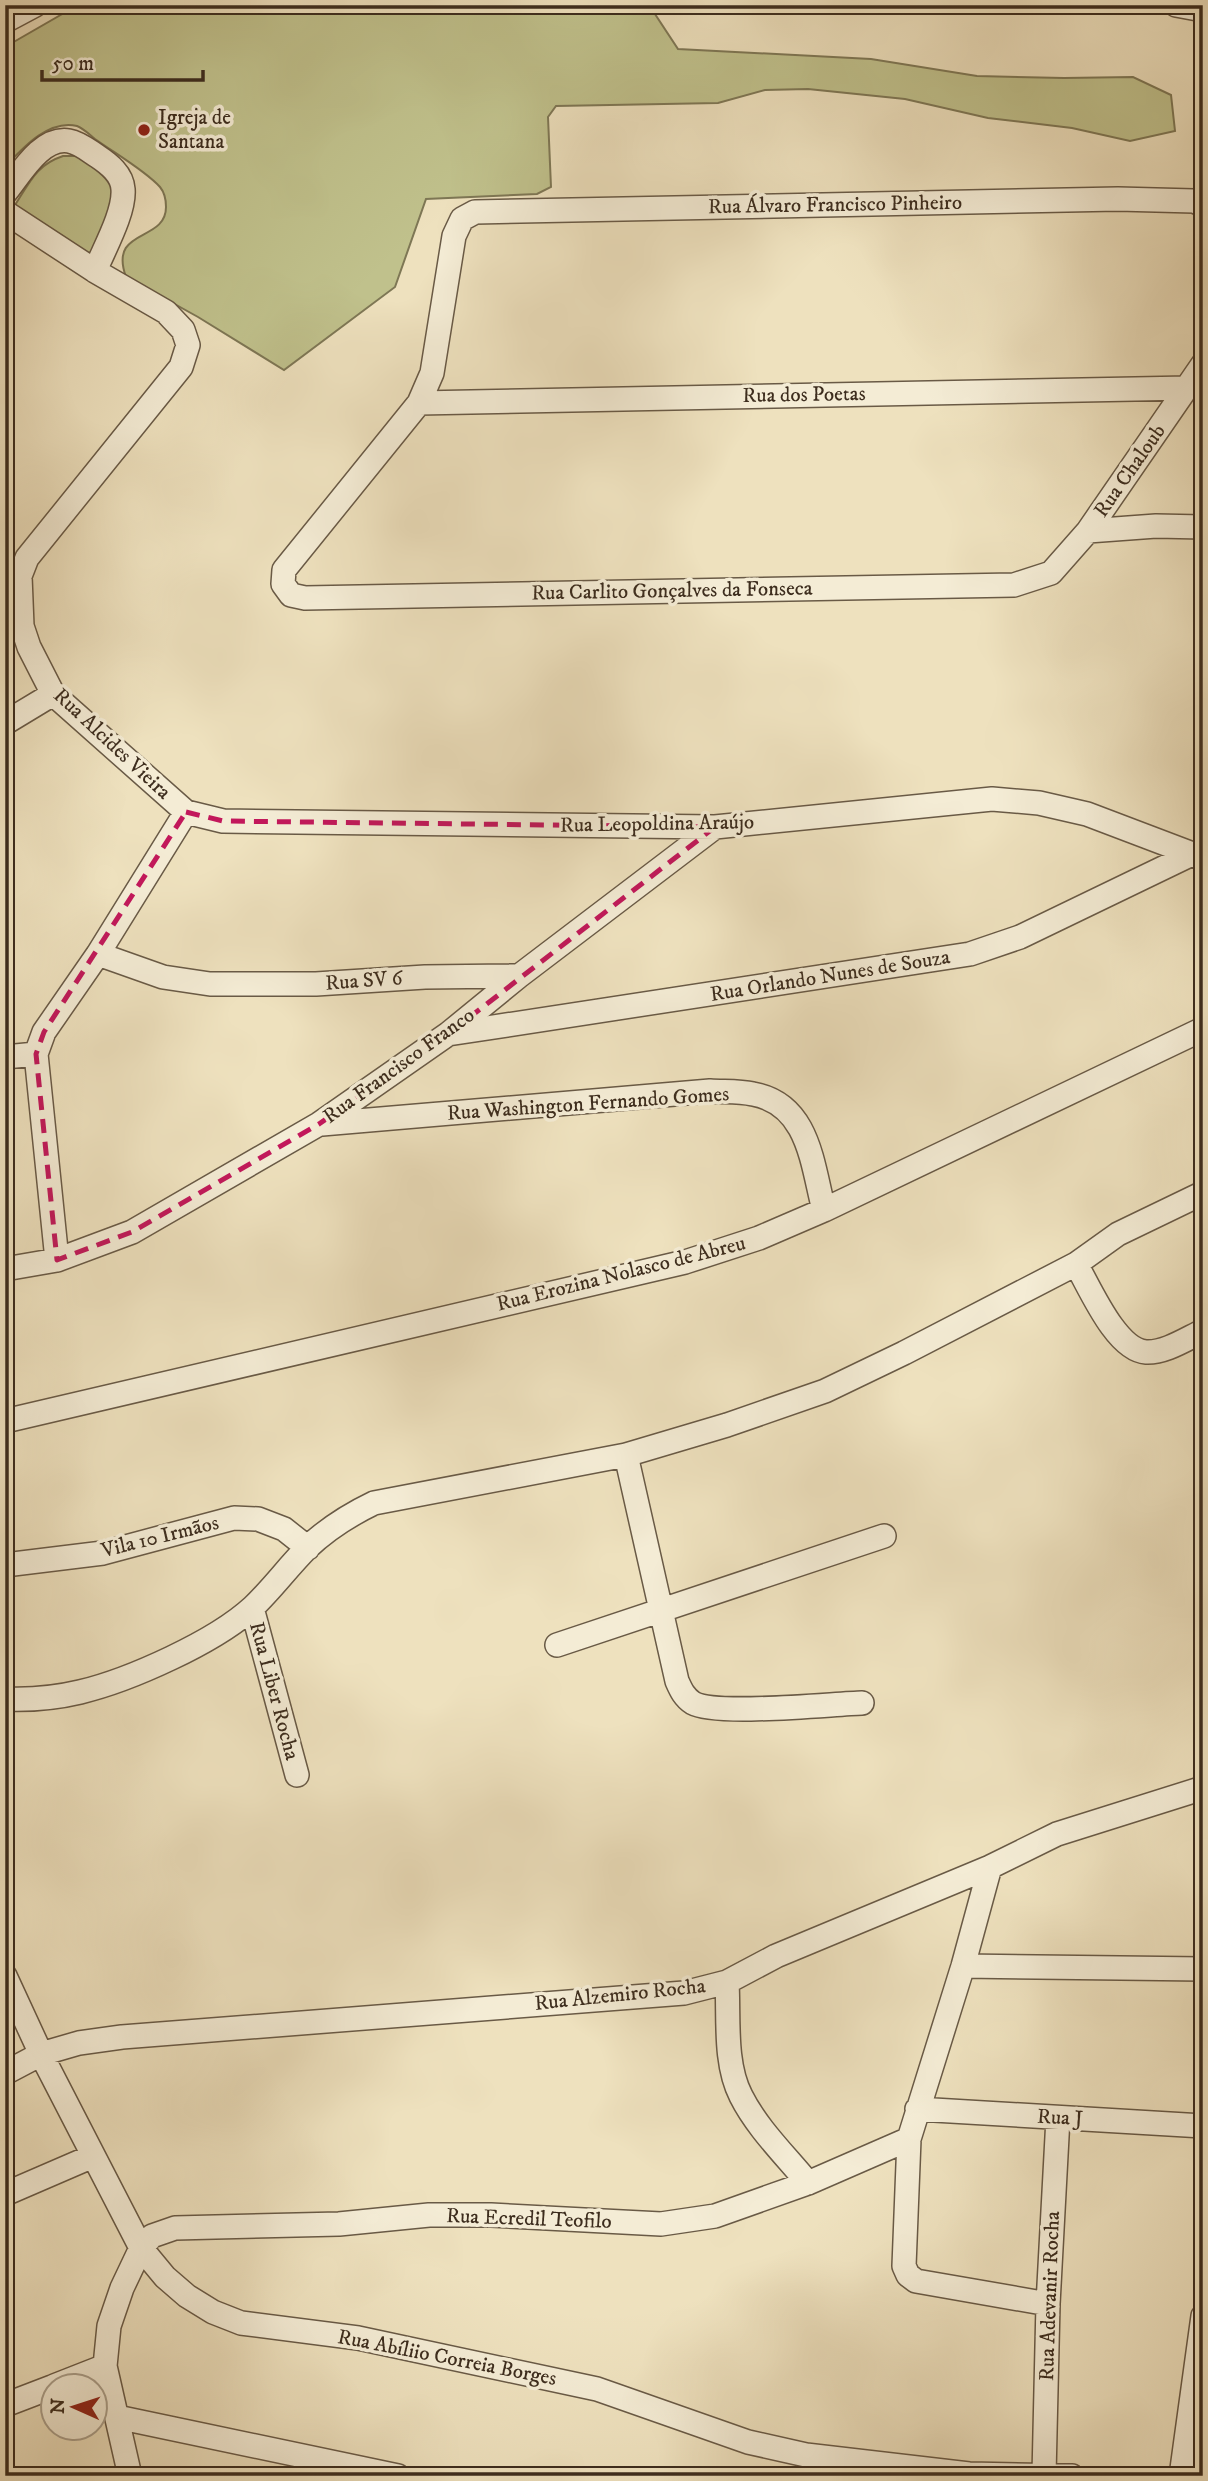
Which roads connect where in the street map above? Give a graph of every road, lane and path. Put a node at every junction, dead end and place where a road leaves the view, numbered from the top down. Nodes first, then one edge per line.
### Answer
1 (35, 5) edge
2 (1176, 5) edge
3 (1203, 10) edge
4 (5, 21) edge
5 (5, 193) edge
6 (1199, 203) edge
7 (5, 212) edge
8 (96, 271) junction
9 (1203, 364) edge
10 (1188, 388) junction
11 (419, 403) junction
12 (1203, 527) edge
13 (1088, 531) junction
14 (1051, 573) joint
15 (14, 621) edge
16 (53, 694) junction
17 (5, 723) edge
18 (186, 812) junction
19 (715, 827) junction
20 (1197, 856) edge
21 (98, 954) junction
22 (519, 976) junction
23 (1203, 1029) edge
24 (448, 1034) junction
25 (36, 1054) junction
26 (5, 1057) edge
27 (319, 1124) junction
28 (1203, 1193) edge
29 (824, 1210) junction
30 (57, 1260) junction
31 (1076, 1264) junction
32 (5, 1269) edge
33 (1203, 1331) edge
34 (5, 1421) edge
35 (626, 1455) junction
36 (884, 1536) dead end
37 (307, 1548) junction
38 (5, 1564) edge
39 (252, 1608) junction
40 (661, 1608) junction
41 (556, 1645) dead end
42 (5, 1699) edge
43 (862, 1703) dead end
44 (297, 1775) dead end
45 (1203, 1788) edge
46 (990, 1867) junction
47 (963, 1966) junction
48 (1203, 1969) edge
49 (5, 1976) edge
50 (727, 1982) junction
51 (41, 2054) junction
52 (5, 2073) edge
53 (917, 2109) junction
54 (1058, 2118) junction
55 (1203, 2126) edge
56 (909, 2139) junction
57 (93, 2156) junction
58 (808, 2183) junction
59 (5, 2194) edge
60 (141, 2248) junction
61 (1048, 2305) junction
62 (1203, 2316) edge
63 (105, 2366) junction
64 (90, 2372) edge
65 (38, 2393) edge
66 (5, 2405) edge
67 (117, 2417) junction
68 (1044, 2475) edge
69 (130, 2476) edge
70 (398, 2476) edge
71 (1072, 2476) edge
72 (1181, 2476) edge

1 - 4 street
2 - 3 street
5 - 8 street
6 - 11 street, Rua Álvaro Francisco Pinheiro
7 - 8 street, Rua Alcides Vieira
8 - 15 street, Rua Alcides Vieira
9 - 10 street, Rua Chaloub
10 - 11 street, Rua dos Poetas
10 - 13 street, Rua Chaloub
11 - 14 street, Rua Carlito Gonçalves da Fonseca
12 - 13 street
13 - 14 street, Rua Chaloub
15 - 16 street, Rua Alcides Vieira
16 - 17 street
16 - 18 street, Rua Alcides Vieira
18 - 19 street, Rua Leopoldina Araújo
18 - 21 street, Rua Alcides Vieira
19 - 20 street, Rua Leopoldina Araújo
19 - 22 street, Rua Francisco Franco
20 - 24 street, Rua Orlando Nunes de Souza
21 - 22 street, Rua SV 6
21 - 25 street, Rua Alcides Vieira
22 - 24 street, Rua Francisco Franco
23 - 29 street, Rua Erozina Nolasco de Abreu
24 - 27 street, Rua Francisco Franco
25 - 26 street
25 - 30 street
27 - 29 street, Rua Washington Fernando Gomes
27 - 30 street, Rua Francisco Franco
28 - 31 street
29 - 34 street, Rua Erozina Nolasco de Abreu
30 - 32 street, Rua Francisco Franco
31 - 33 street
31 - 35 street
35 - 37 street
35 - 40 street
36 - 40 street
37 - 38 street, Vila 10 Irmãos
37 - 39 street
39 - 42 street
39 - 44 street, Rua Liber Rocha
40 - 41 street
40 - 43 street
45 - 46 street, Rua Alzemiro Rocha
46 - 47 street
46 - 50 street, Rua Alzemiro Rocha
47 - 48 street
47 - 53 street
49 - 51 street, Rua Abíliio Correia Borges
50 - 51 street, Rua Alzemiro Rocha
50 - 58 street
51 - 52 street, Rua Alzemiro Rocha
51 - 57 street, Rua Abíliio Correia Borges
53 - 54 street, Rua J
53 - 56 street
54 - 55 street, Rua J
54 - 61 street, Rua Adevanir Rocha
56 - 58 street, Rua Ecredil Teofilo
56 - 61 street
57 - 59 street
57 - 60 street, Rua Abíliio Correia Borges
58 - 60 street, Rua Ecredil Teofilo
60 - 63 street
60 - 68 street, Rua Abíliio Correia Borges
61 - 68 street, Rua Adevanir Rocha
62 - 72 street
63 - 64 street
63 - 67 street
65 - 66 street
67 - 69 street
67 - 70 street
68 - 71 street, Rua Abíliio Correia Borges

